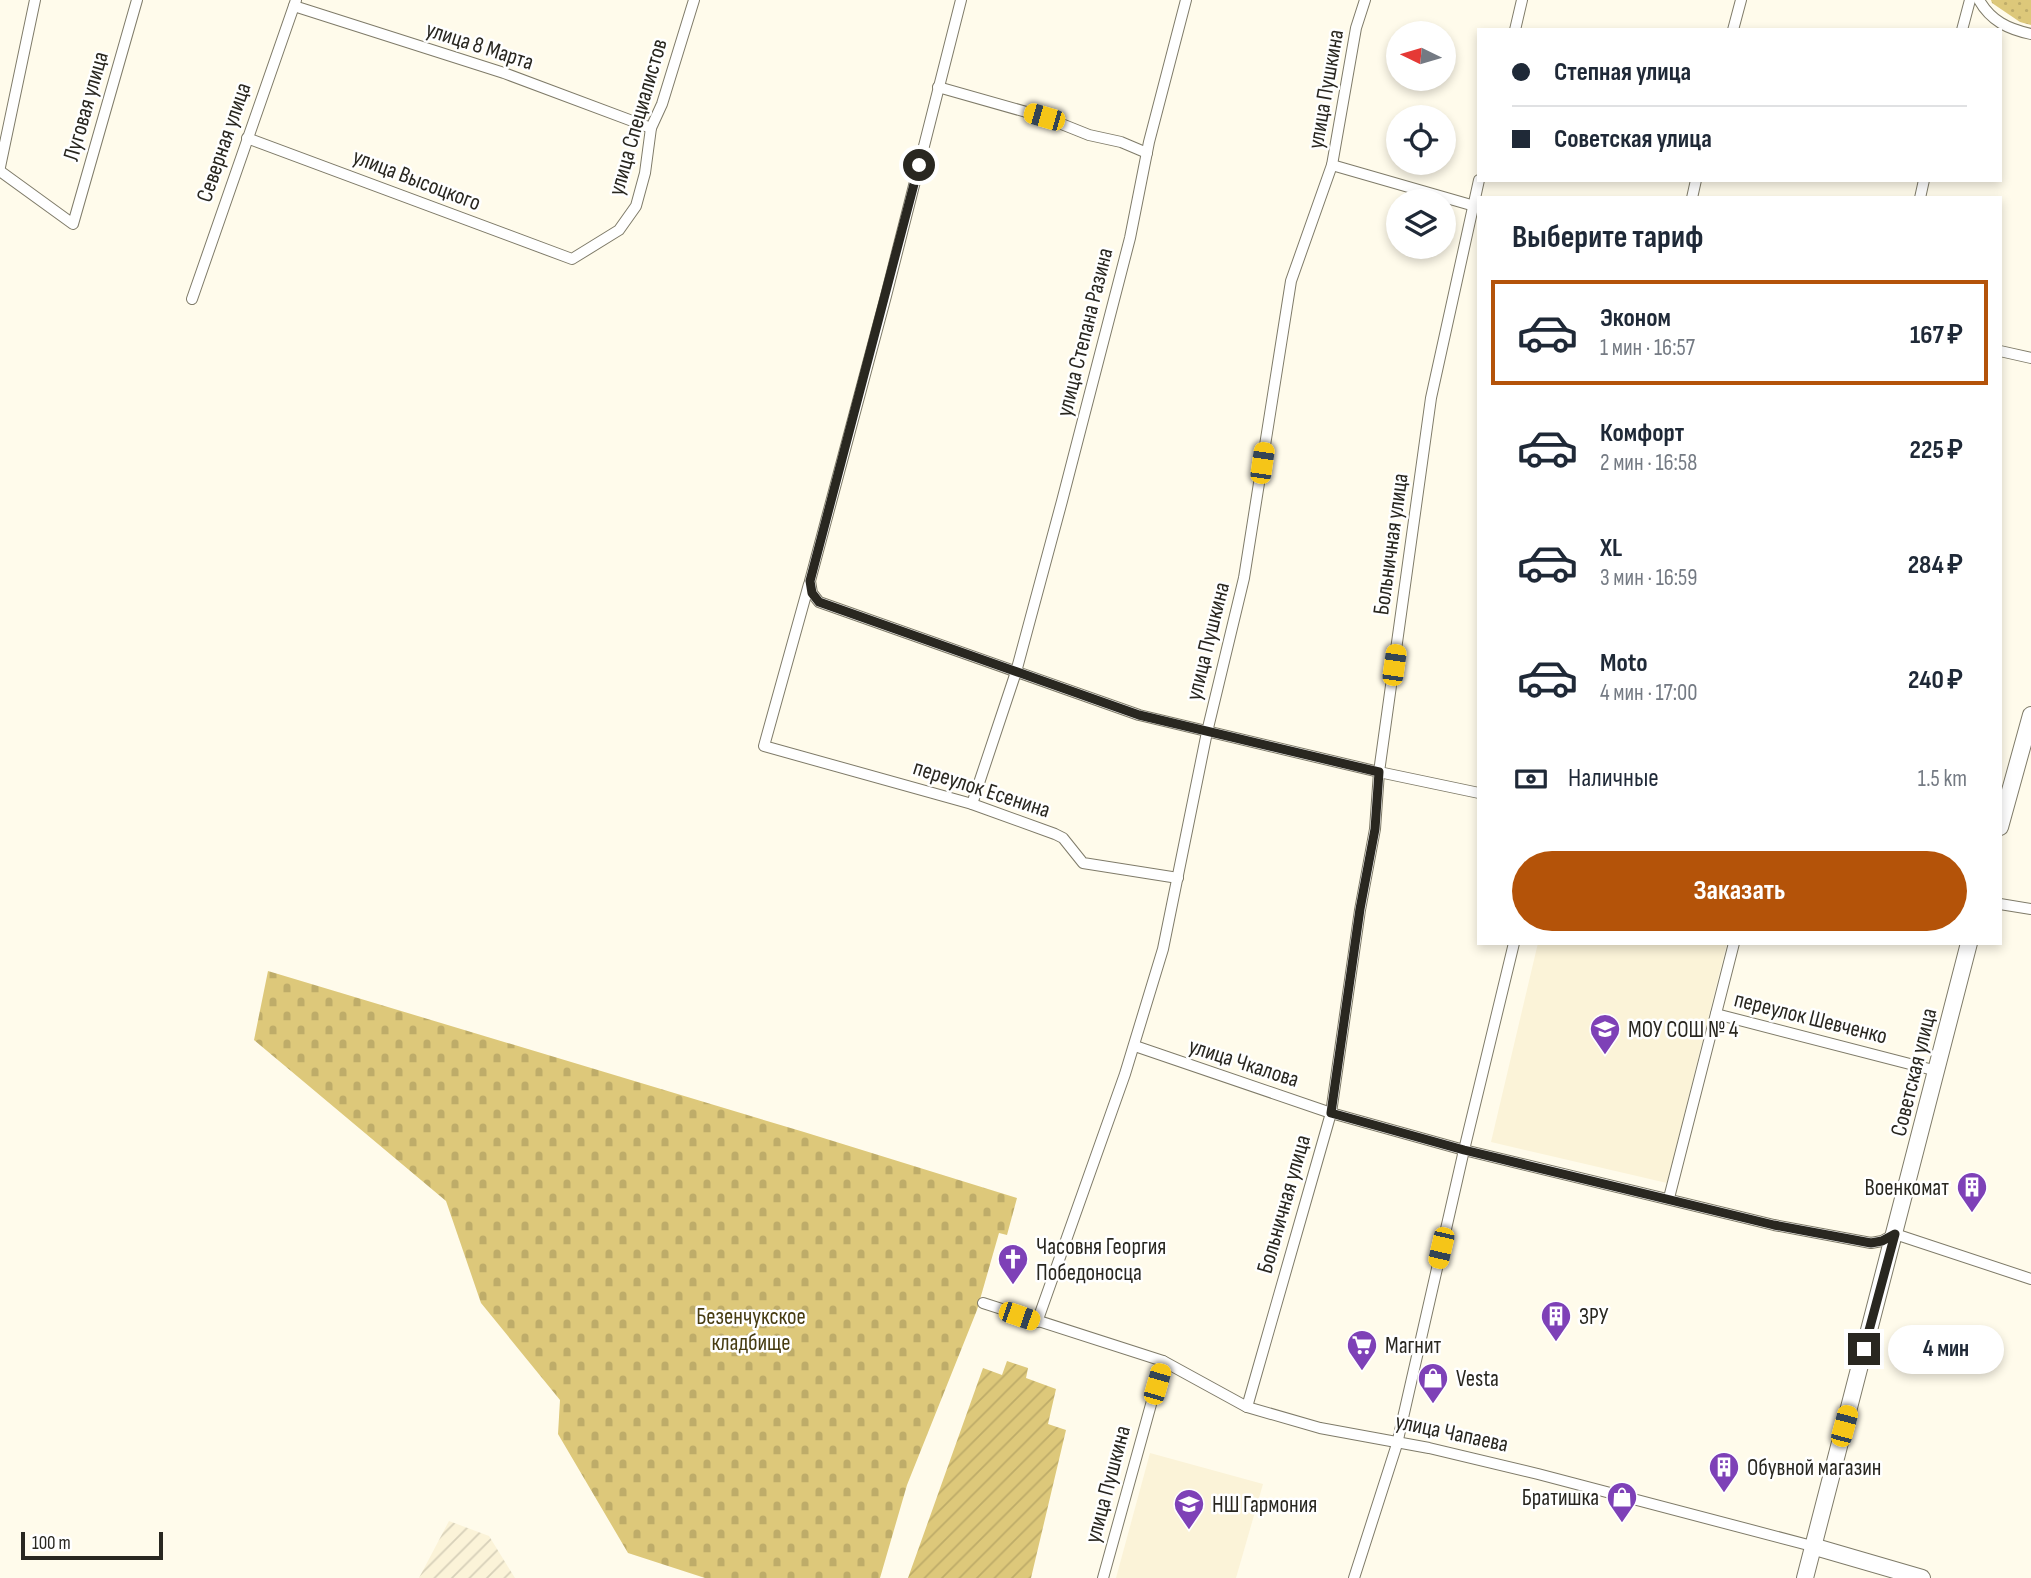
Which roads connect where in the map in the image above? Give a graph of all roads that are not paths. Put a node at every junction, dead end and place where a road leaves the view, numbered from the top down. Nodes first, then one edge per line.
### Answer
1 (35, 0) edge
2 (137, 0) edge
3 (694, 0) edge
4 (961, 0) edge
5 (1186, 0) edge
6 (1365, 0) edge
7 (1522, 0) edge
8 (1741, 0) edge
9 (1970, 0) edge
10 (1979, 0) edge
11 (295, 3) edge
12 (1515, 28) edge
13 (1734, 28) edge
14 (1963, 28) edge
15 (2031, 34) edge
16 (938, 86) junction
17 (651, 128) junction
18 (247, 138) junction
19 (1147, 153) junction
20 (1332, 165) junction
21 (0, 169) edge
22 (1476, 207) edge
23 (572, 259) joint
24 (192, 299) dead end
25 (2002, 351) edge
26 (2031, 358) edge
27 (810, 581) junction
28 (1016, 672) junction
29 (2031, 715) edge
30 (1206, 732) junction
31 (1379, 772) junction
32 (1477, 793) edge
33 (972, 804) junction
34 (2002, 820) edge
35 (1178, 878) junction
36 (2002, 904) edge
37 (2031, 909) edge
38 (1514, 945) edge
39 (1733, 945) edge
40 (1968, 945) edge
41 (1716, 1014) junction
42 (1135, 1046) junction
43 (1937, 1071) junction
44 (1331, 1113) junction
45 (1464, 1150) junction
46 (1669, 1198) junction
47 (1895, 1234) junction
48 (2031, 1279) edge
49 (983, 1303) dead end
50 (1037, 1322) junction
51 (1163, 1361) junction
52 (1247, 1407) junction
53 (1397, 1444) junction
54 (1812, 1546) junction
55 (1103, 1578) edge
56 (1354, 1578) edge
57 (1805, 1578) edge
58 (1922, 1578) edge

1 - 21 street
2 - 21 street, Луговая улица
3 - 17 street, улица Специалистов
4 - 16 street
5 - 19 street, улица Степана Разина
6 - 20 street, улица Пушкина
7 - 12 street
8 - 13 street
9 - 14 street
10 - 15 street
11 - 17 street, улица 8 Марта
11 - 18 street, Северная улица
16 - 19 street
16 - 27 street
17 - 23 street, улица Специалистов
18 - 23 street, улица Высоцкого
18 - 24 street, Северная улица
19 - 28 street, улица Степана Разина
20 - 22 street
20 - 30 street, улица Пушкина
22 - 31 street, Больничная улица
25 - 26 street
27 - 28 street
27 - 33 street, переулок Есенина
28 - 30 street
28 - 33 street, улица Степана Разина
29 - 34 street
30 - 31 street
30 - 35 street, улица Пушкина
31 - 32 street
31 - 44 street, Больничная улица
33 - 35 street, переулок Есенина
35 - 42 street, улица Пушкина
36 - 37 street
38 - 45 street
39 - 41 street
40 - 43 street, Советская улица
41 - 43 street, переулок Шевченко
41 - 46 street
42 - 44 street, улица Чкалова
42 - 50 street, улица Пушкина
43 - 47 street, Советская улица
44 - 45 street, улица Чкалова
44 - 52 street, Больничная улица
45 - 46 street, улица Чкалова
45 - 53 street
46 - 47 street, улица Чкалова
47 - 48 street
47 - 54 street, Советская улица
49 - 50 street, улица Чапаева
50 - 51 street, улица Чапаева
51 - 52 street, улица Чапаева
51 - 55 street, улица Пушкина
52 - 53 street, улица Чапаева
53 - 54 street, улица Чапаева
53 - 56 street
54 - 57 street, Советская улица
54 - 58 street, улица Чапаева

